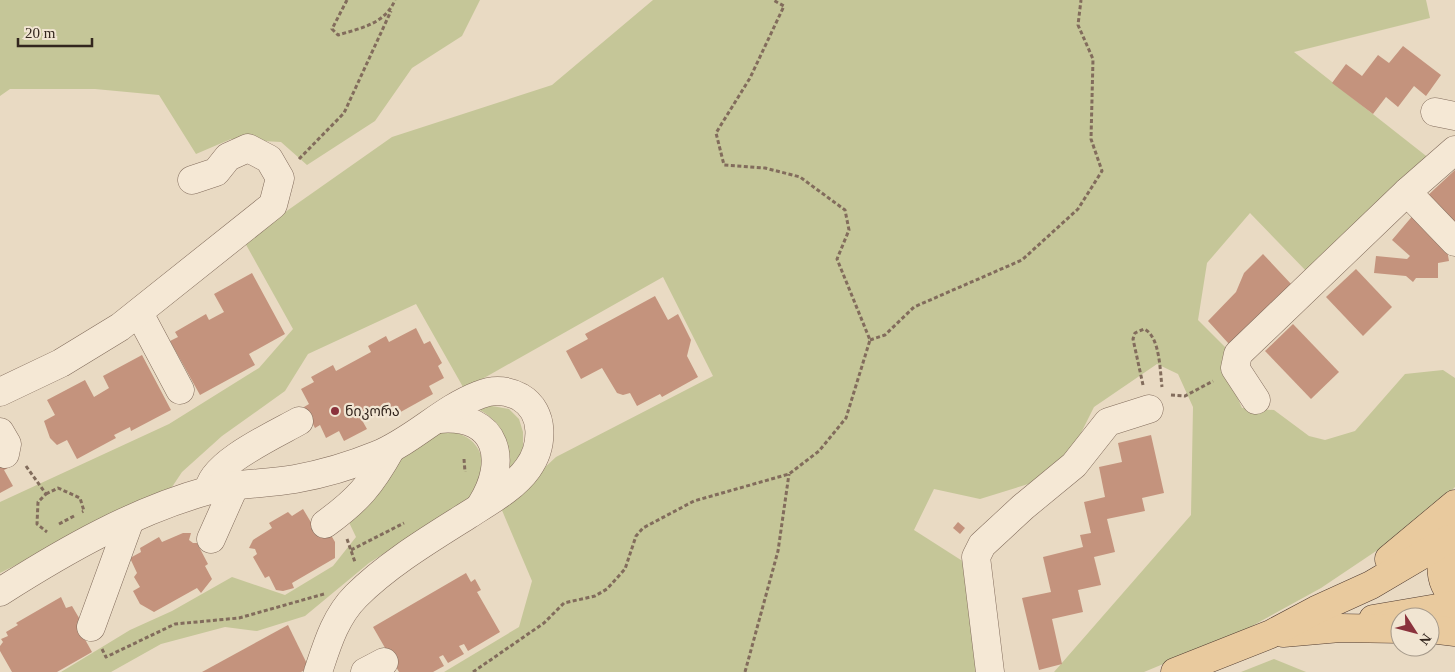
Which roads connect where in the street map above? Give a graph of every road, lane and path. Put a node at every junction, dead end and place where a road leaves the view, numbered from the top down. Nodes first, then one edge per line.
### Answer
1 (347, 0) edge
2 (396, 0) edge
3 (772, 0) edge
4 (1082, 0) edge
5 (390, 11) junction
6 (1455, 150) edge
7 (280, 178) junction
8 (192, 180) dead end
9 (1407, 192) junction
10 (1455, 242) edge
11 (139, 313) junction
12 (870, 340) junction
13 (1236, 368) junction
14 (180, 390) dead end
15 (0, 392) edge
16 (1159, 398) junction
17 (1256, 400) dead end
18 (439, 419) junction
19 (299, 420) dead end
20 (391, 449) junction
21 (464, 459) dead end
22 (28, 468) dead end
23 (789, 474) junction
24 (463, 479) dead end
25 (222, 487) junction
26 (46, 494) junction
27 (1455, 504) edge
28 (481, 506) junction
29 (130, 520) junction
30 (410, 520) dead end
31 (325, 524) dead end
32 (1452, 536) edge
33 (211, 539) dead end
34 (351, 550) dead end
35 (0, 592) edge
36 (354, 598) junction
37 (1455, 598) edge
38 (1455, 605) edge
39 (1316, 610) junction
40 (91, 627) dead end
41 (1340, 628) junction
42 (1390, 629) edge
43 (1440, 630) edge
44 (1455, 632) edge
45 (1271, 634) junction
46 (121, 648) dead end
47 (318, 672) edge
48 (473, 672) edge
49 (745, 672) edge
50 (990, 672) edge
51 (1175, 672) edge

1 - 5 path
2 - 5 path
3 - 12 path
4 - 12 path
5 - 7 path
6 - 9 street
7 - 8 street
7 - 11 street
9 - 10 street
9 - 13 street
11 - 14 street
11 - 15 street
12 - 23 path
13 - 16 path
13 - 17 street
16 - 16 path
16 - 50 street
18 - 20 street
18 - 28 street
18 - 28 street
19 - 25 street
20 - 25 street
20 - 31 street
21 - 24 path
22 - 26 path
23 - 48 path
23 - 49 path
25 - 29 street
25 - 33 street
26 - 26 path
27 - 39 main road
28 - 36 street
29 - 35 street
29 - 40 street
30 - 34 path
32 - 37 main road
32 - 39 main road
36 - 46 path
36 - 47 street
38 - 41 main road
39 - 45 main road
41 - 42 main road
41 - 45 main road
43 - 44 main road
45 - 51 main road

